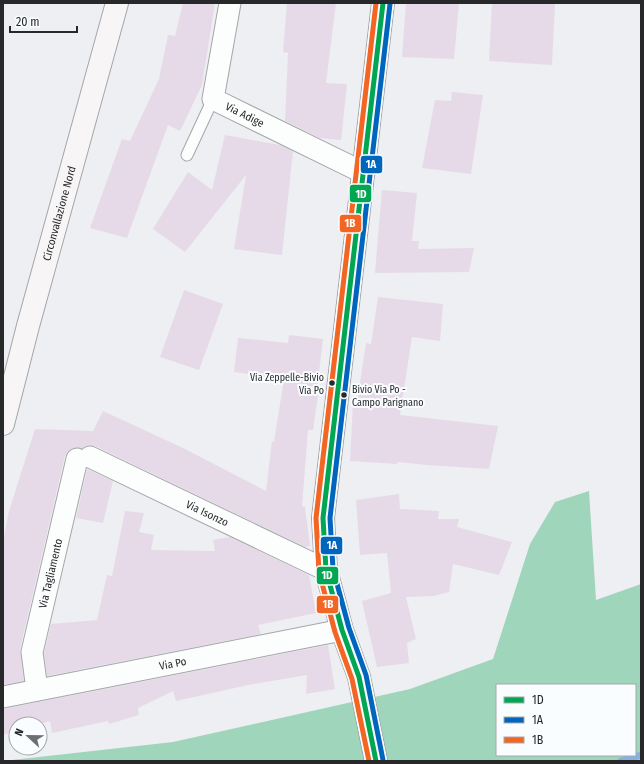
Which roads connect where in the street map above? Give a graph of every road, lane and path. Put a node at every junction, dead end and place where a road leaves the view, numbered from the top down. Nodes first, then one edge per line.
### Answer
1 (117, 3) edge
2 (230, 3) edge
3 (383, 3) edge
4 (213, 99) junction
5 (187, 155) dead end
6 (364, 173) junction
7 (3, 424) edge
8 (83, 458) joint
9 (326, 570) junction
10 (342, 630) junction
11 (37, 690) junction
12 (3, 697) edge
13 (376, 761) edge

1 - 7 main road, Circonvallazione Nord
2 - 4 street, Via Adige
3 - 6 street
4 - 5 lane
4 - 6 street, Via Adige
6 - 9 street
8 - 9 street, Via Isonzo
8 - 11 street, Via Tagliamento
9 - 10 street
10 - 11 street, Via Po
10 - 13 street
11 - 12 street, Via Po

